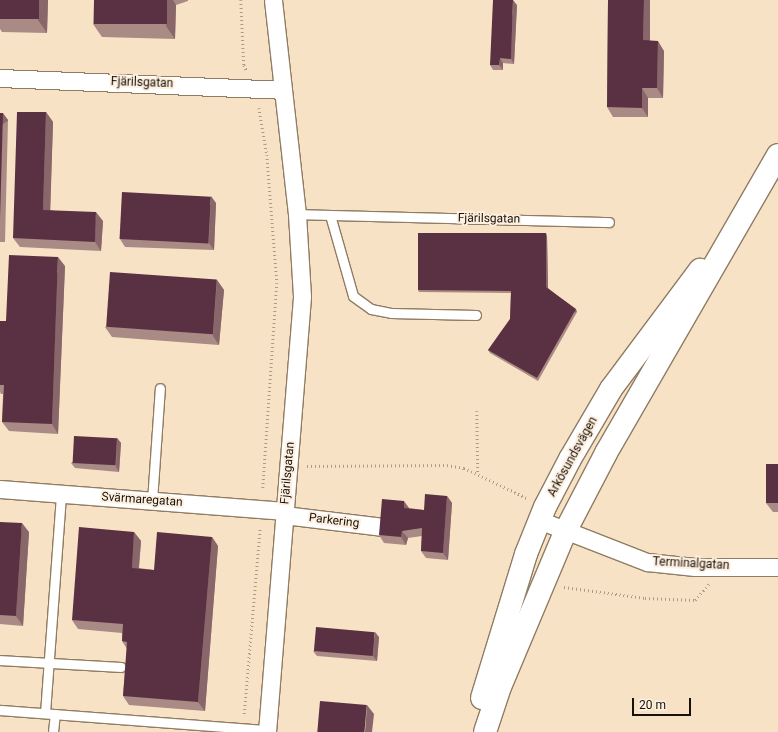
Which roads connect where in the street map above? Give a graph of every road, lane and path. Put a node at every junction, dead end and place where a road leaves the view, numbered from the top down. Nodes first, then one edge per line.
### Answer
1 (242, 0) edge
2 (273, 0) edge
3 (0, 78) edge
4 (255, 88) junction
5 (283, 90) junction
6 (778, 155) edge
7 (297, 214) junction
8 (330, 215) junction
9 (742, 216) junction
10 (609, 222) dead end
11 (476, 315) dead end
12 (160, 388) dead end
13 (477, 411) dead end
14 (288, 466) junction
15 (478, 474) junction
16 (0, 489) edge
17 (61, 494) junction
18 (152, 501) junction
19 (534, 508) junction
20 (262, 509) junction
21 (284, 513) junction
22 (383, 527) edge
23 (566, 530) junction
24 (720, 567) junction
25 (778, 567) edge
26 (546, 572) junction
27 (0, 660) edge
28 (49, 663) junction
29 (121, 667) dead end
30 (0, 710) edge
31 (45, 713) junction
32 (55, 714) junction
33 (242, 728) junction
34 (267, 731) edge
35 (53, 732) edge
36 (472, 732) edge
37 (485, 732) edge

1 - 4 path
2 - 5 street, Fjärilsgatan
3 - 4 street, Fjärilsgatan
4 - 5 street, Fjärilsgatan
4 - 20 path
5 - 7 street, Fjärilsgatan
6 - 9 main road, Arkösundsvägen
7 - 8 lane, Fjärilsgatan
7 - 14 street, Fjärilsgatan
8 - 10 lane, Fjärilsgatan
8 - 11 lane
9 - 19 main road, Arkösundsvägen
9 - 23 main road, Arkösundsvägen
12 - 18 lane
13 - 15 path
14 - 15 path
14 - 21 street, Fjärilsgatan
15 - 19 path
16 - 17 street, Svärmaregatan
17 - 18 street, Svärmaregatan
17 - 28 lane
18 - 20 street, Svärmaregatan
19 - 23 street, Terminalgatan
19 - 36 main road, Arkösundsvägen
20 - 21 street, Svärmaregatan
20 - 33 path
21 - 22 street, Parkering
21 - 34 street, Fjärilsgatan
23 - 24 street, Terminalgatan
23 - 26 main road, Arkösundsvägen
24 - 25 street, Terminalgatan
24 - 26 path
26 - 37 main road, Arkösundsvägen
27 - 28 lane
28 - 29 lane
28 - 31 lane
30 - 31 lane
31 - 32 lane
32 - 33 lane
32 - 35 lane
33 - 34 lane

